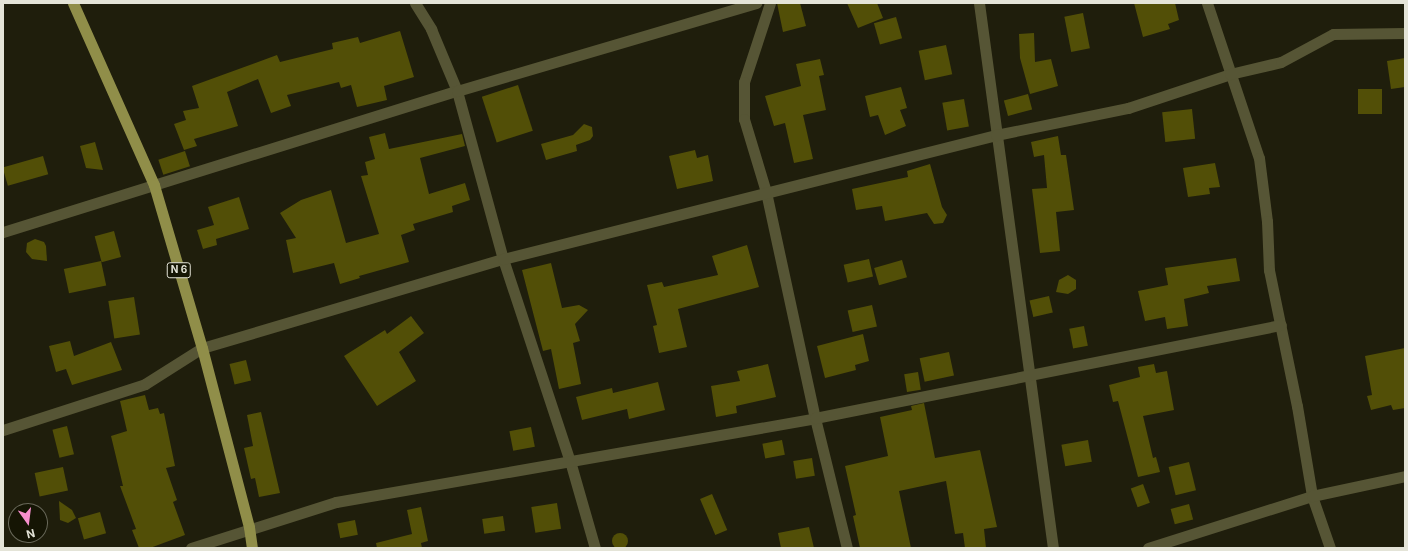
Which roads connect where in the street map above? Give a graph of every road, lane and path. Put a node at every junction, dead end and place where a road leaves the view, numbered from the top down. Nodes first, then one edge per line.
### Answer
1 (73, 3) edge
2 (415, 3) edge
3 (756, 3) edge
4 (770, 3) edge
5 (979, 3) edge
6 (1207, 3) edge
7 (1405, 33) edge
8 (1230, 74) junction
9 (457, 91) junction
10 (996, 135) junction
11 (154, 186) junction
12 (766, 192) junction
13 (3, 232) edge
14 (503, 259) junction
15 (1281, 325) junction
16 (202, 348) junction
17 (1030, 375) junction
18 (815, 418) junction
19 (3, 430) edge
20 (570, 461) junction
21 (1405, 476) edge
22 (1312, 496) junction
23 (250, 527) junction
24 (191, 548) edge
25 (252, 548) edge
26 (595, 548) edge
27 (847, 548) edge
28 (1053, 548) edge
29 (1148, 548) edge
30 (1330, 548) edge

1 - 11 main road, N 6
2 - 9 street
3 - 9 street
4 - 12 street
5 - 10 street
6 - 8 street
7 - 8 street
8 - 10 street
8 - 15 street
9 - 11 street
9 - 14 street
10 - 12 street
10 - 17 street
11 - 13 street
11 - 16 main road, N 6
12 - 14 street
12 - 18 street
14 - 16 street
14 - 20 street
15 - 17 street
15 - 22 street
16 - 19 street
16 - 23 main road, N 6
17 - 18 street
17 - 28 street
18 - 20 street
18 - 27 street
20 - 23 street
20 - 26 street
21 - 22 street
22 - 29 street
22 - 30 street
23 - 24 street
23 - 25 main road, N 6

